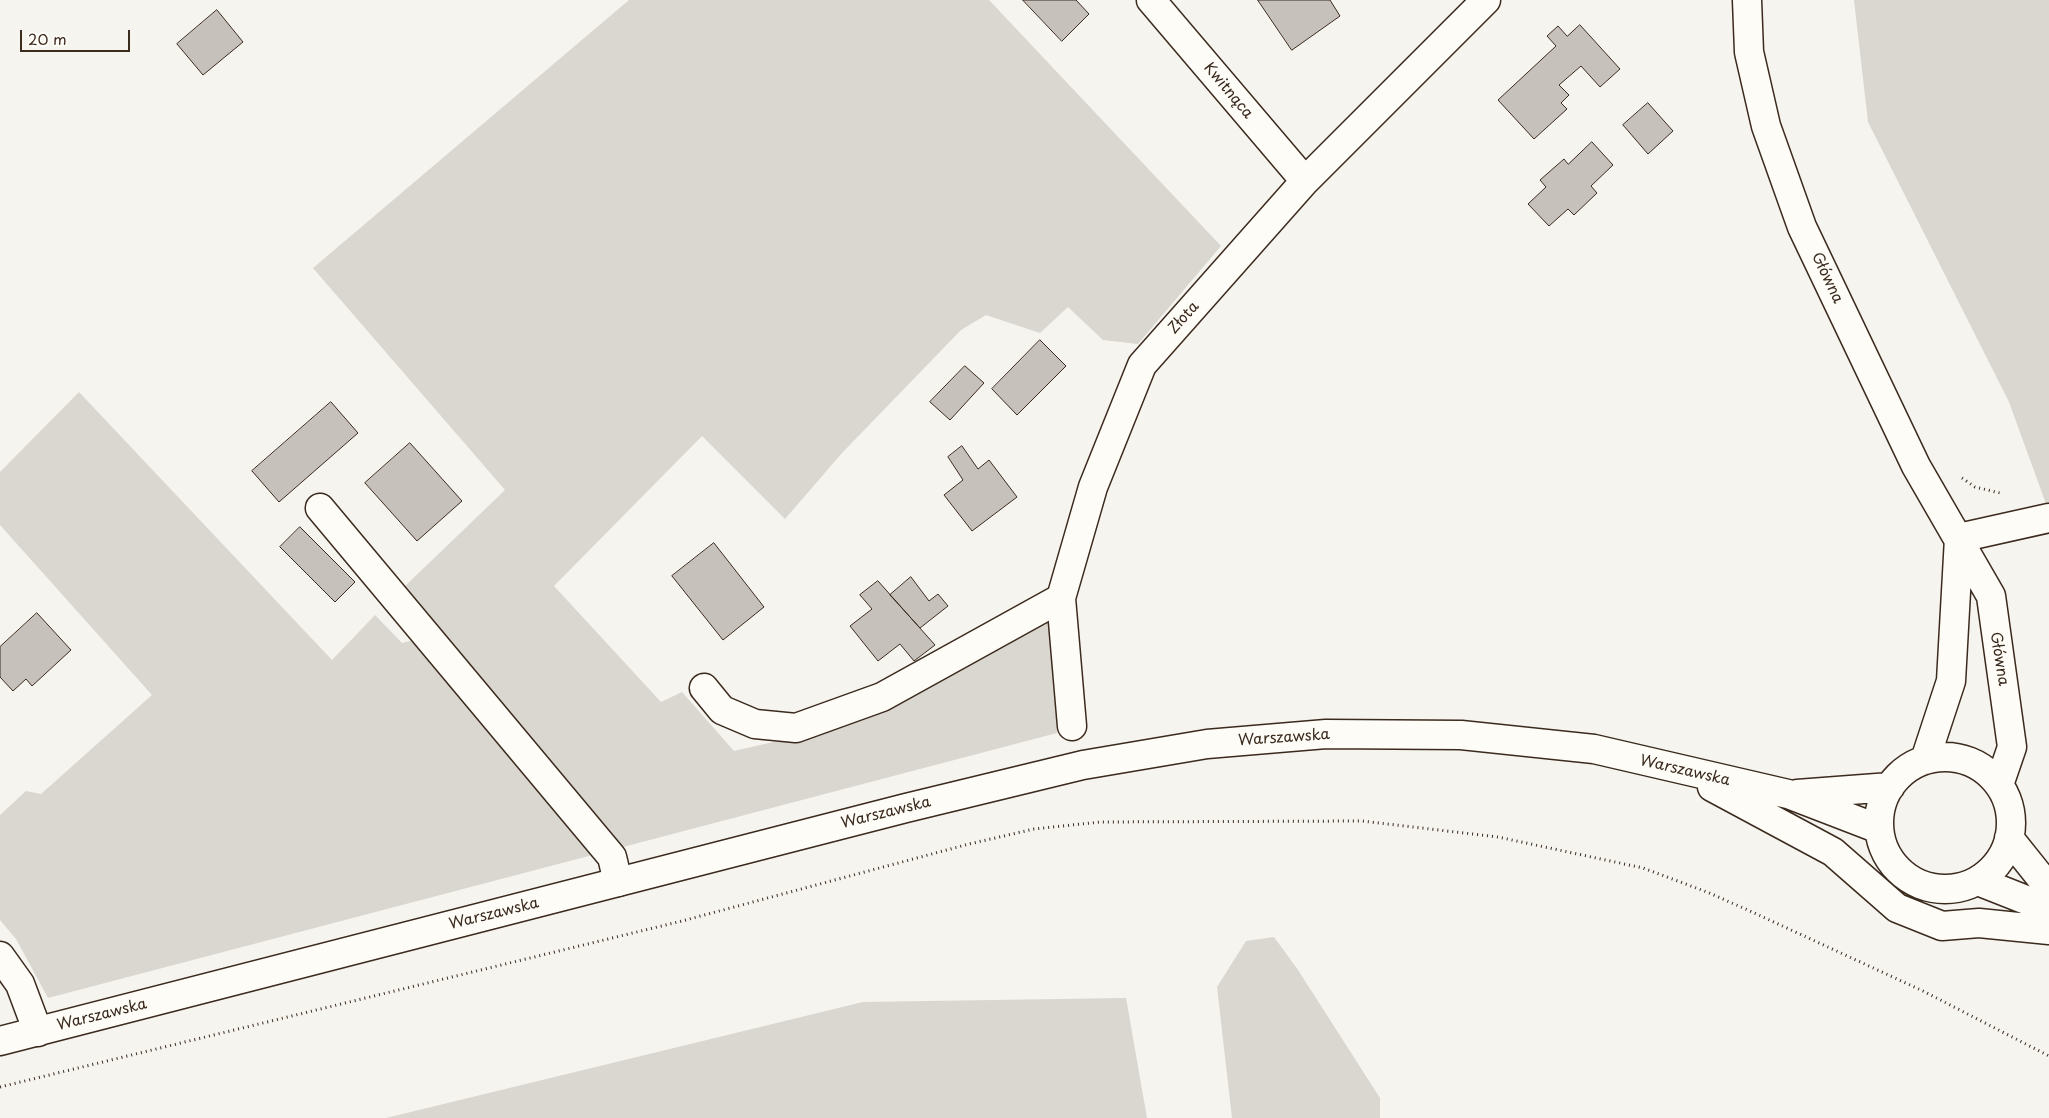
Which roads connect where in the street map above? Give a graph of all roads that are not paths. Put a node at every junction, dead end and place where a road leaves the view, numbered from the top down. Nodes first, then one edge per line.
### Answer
1 (1151, 0) edge
2 (1486, 0) edge
3 (1747, 0) edge
4 (1305, 181) junction
5 (320, 508) dead end
6 (2039, 521) edge
7 (1959, 538) junction
8 (1061, 598) junction
9 (704, 688) dead end
10 (1072, 726) dead end
11 (1925, 760) junction
12 (1682, 771) junction
13 (1999, 785) junction
14 (1890, 787) junction
15 (1788, 794) junction
16 (1879, 830) junction
17 (2009, 838) junction
18 (1978, 881) junction
19 (618, 882) junction
20 (2049, 888) edge
21 (2049, 910) edge
22 (2049, 930) edge
23 (0, 956) edge
24 (38, 1032) junction
25 (0, 1041) edge

1 - 4 main road, Kwitnąca
2 - 4 main road, Złota
3 - 7 main road, Główna
4 - 8 main road, Złota
5 - 19 main road
6 - 7 main road
7 - 11 main road
7 - 13 main road, Główna
8 - 9 main road
8 - 10 main road, Złota
11 - 13 main road
11 - 14 main road
12 - 15 main road, Warszawska
12 - 19 main road, Warszawska
12 - 22 main road
13 - 17 main road
14 - 15 main road, Warszawska
14 - 16 main road
15 - 16 main road, Warszawska
16 - 18 main road
17 - 18 main road
17 - 20 main road
18 - 21 main road
19 - 24 main road, Warszawska
23 - 24 main road
24 - 25 main road, Warszawska

